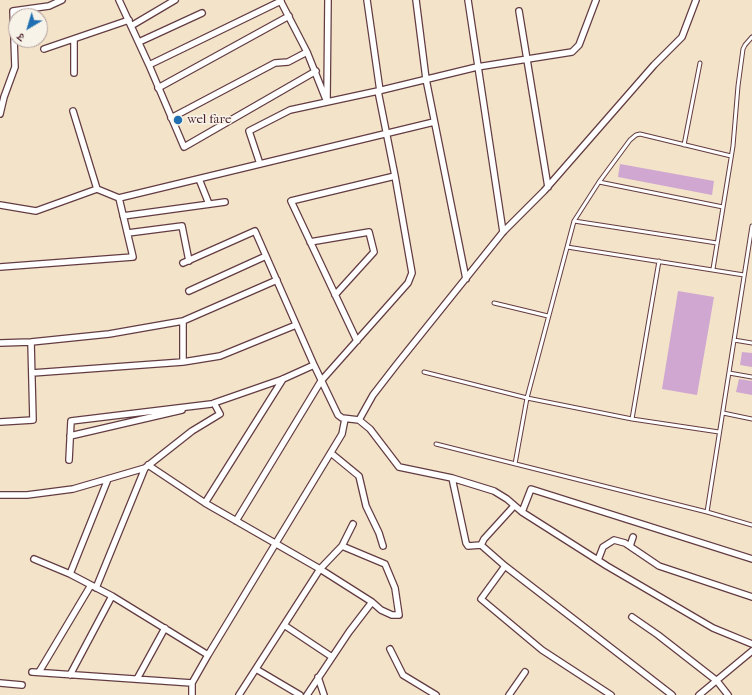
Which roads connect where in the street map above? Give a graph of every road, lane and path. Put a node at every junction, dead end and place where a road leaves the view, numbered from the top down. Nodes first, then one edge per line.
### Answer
1 (62, 0) edge
2 (119, 0) edge
3 (175, 0) edge
4 (280, 0) edge
5 (328, 0) edge
6 (367, 0) edge
7 (416, 0) edge
8 (468, 0) edge
9 (596, 0) edge
10 (696, 0) edge
11 (519, 12) dead end
12 (202, 13) dead end
13 (288, 16) junction
14 (130, 23) junction
15 (752, 37) edge
16 (74, 39) junction
17 (139, 42) junction
18 (44, 49) dead end
19 (307, 52) junction
20 (526, 60) junction
21 (700, 63) dead end
22 (148, 65) junction
23 (477, 66) junction
24 (316, 71) junction
25 (74, 74) dead end
26 (426, 79) junction
27 (158, 88) junction
28 (379, 91) junction
29 (327, 102) junction
30 (73, 111) dead end
31 (0, 114) edge
32 (171, 118) junction
33 (434, 122) junction
34 (386, 134) junction
35 (684, 145) junction
36 (732, 156) junction
37 (260, 164) junction
38 (395, 176) junction
39 (199, 179) junction
40 (599, 182) junction
41 (548, 187) junction
42 (97, 189) junction
43 (119, 198) junction
44 (225, 202) dead end
45 (209, 204) junction
46 (0, 205) edge
47 (723, 207) junction
48 (123, 216) junction
49 (574, 220) junction
50 (752, 226) edge
51 (503, 232) junction
52 (128, 233) junction
53 (310, 242) junction
54 (717, 243) junction
55 (567, 247) junction
56 (266, 256) junction
57 (747, 258) junction
58 (752, 259) edge
59 (659, 261) junction
60 (0, 267) edge
61 (713, 269) junction
62 (744, 275) junction
63 (466, 279) junction
64 (276, 280) junction
65 (189, 291) dead end
66 (335, 295) junction
67 (494, 303) dead end
68 (548, 316) junction
69 (183, 321) junction
70 (296, 325) junction
71 (734, 340) junction
72 (357, 341) junction
73 (31, 342) junction
74 (0, 343) edge
75 (752, 343) edge
76 (183, 362) junction
77 (314, 365) junction
78 (424, 372) dead end
79 (729, 372) junction
80 (32, 373) junction
81 (752, 377) edge
82 (283, 379) junction
83 (322, 381) junction
84 (527, 398) junction
85 (212, 403) junction
86 (723, 413) junction
87 (345, 419) junction
88 (632, 419) junction
89 (752, 419) edge
90 (359, 420) junction
91 (0, 422) edge
92 (719, 432) junction
93 (70, 436) junction
94 (436, 444) dead end
95 (331, 453) junction
96 (69, 460) dead end
97 (515, 464) junction
98 (147, 467) junction
99 (452, 478) junction
100 (108, 479) junction
101 (0, 495) edge
102 (205, 503) junction
103 (514, 506) junction
104 (522, 512) junction
105 (707, 512) junction
106 (236, 521) junction
107 (353, 524) dead end
108 (752, 525) edge
109 (633, 537) dead end
110 (276, 544) junction
111 (481, 545) junction
112 (342, 546) junction
113 (383, 546) dead end
114 (630, 546) junction
115 (34, 559) dead end
116 (752, 559) edge
117 (598, 560) junction
118 (505, 566) junction
119 (320, 569) junction
120 (70, 574) junction
121 (94, 586) junction
122 (112, 596) junction
123 (752, 597) edge
124 (372, 602) junction
125 (632, 617) dead end
126 (284, 625) junction
127 (165, 628) junction
128 (752, 644) edge
129 (390, 649) dead end
130 (751, 653) edge
131 (208, 655) junction
132 (332, 657) junction
133 (256, 668) junction
134 (32, 672) dead end
135 (39, 672) junction
136 (525, 672) dead end
137 (70, 675) junction
138 (318, 677) junction
139 (137, 679) junction
140 (717, 681) junction
141 (0, 683) edge
142 (192, 683) junction
143 (22, 685) dead end
144 (192, 695) edge
145 (239, 695) edge
146 (300, 695) edge
147 (307, 695) edge
148 (324, 695) edge
149 (436, 695) edge
150 (509, 695) edge
151 (610, 695) edge
152 (672, 695) edge
153 (699, 695) edge
154 (728, 695) edge

1 - 31 street
2 - 14 street
3 - 14 street
4 - 13 street
4 - 22 street
5 - 29 street
6 - 28 street
7 - 26 street
8 - 23 street
9 - 20 street
10 - 41 street
11 - 20 street
12 - 17 street
13 - 19 street
13 - 27 street
14 - 16 street
14 - 17 street
15 - 36 lane
16 - 18 street
16 - 25 street
17 - 22 street
19 - 24 street
19 - 32 street
20 - 23 street
20 - 41 street
21 - 35 lane
22 - 27 street
23 - 26 street
23 - 51 street
24 - 29 street
24 - 32 street
26 - 28 street
26 - 33 street
27 - 32 street
28 - 29 street
28 - 34 street
29 - 37 street
30 - 42 street
33 - 34 street
33 - 63 street
34 - 37 street
34 - 38 street
35 - 36 lane
35 - 40 lane
36 - 47 lane
37 - 39 street
38 - 53 street
38 - 72 street
39 - 43 street
39 - 45 street
40 - 47 lane
40 - 49 lane
41 - 51 street
42 - 43 street
42 - 46 street
43 - 48 street
44 - 45 street
45 - 48 street
47 - 54 lane
48 - 52 street
49 - 54 lane
49 - 55 lane
50 - 57 lane
51 - 63 street
52 - 56 street
52 - 60 street
53 - 66 street
53 - 66 street
54 - 61 lane
55 - 59 lane
55 - 68 lane
56 - 64 street
56 - 65 street
57 - 58 lane
57 - 62 lane
59 - 61 lane
59 - 88 lane
61 - 62 lane
62 - 71 lane
63 - 90 street
64 - 69 street
64 - 70 street
66 - 72 street
67 - 68 lane
68 - 84 lane
69 - 73 street
69 - 76 street
70 - 76 street
70 - 77 street
71 - 75 lane
71 - 79 lane
72 - 83 street
73 - 74 street
73 - 80 street
76 - 80 street
77 - 82 street
77 - 83 street
78 - 84 lane
79 - 81 lane
79 - 86 lane
80 - 91 street
82 - 85 street
82 - 102 street
83 - 87 street
83 - 106 street
84 - 88 lane
84 - 97 lane
85 - 93 street
85 - 93 street
85 - 98 street
86 - 89 lane
86 - 92 lane
87 - 90 street
87 - 95 street
88 - 92 lane
90 - 99 street
92 - 105 lane
93 - 96 street
94 - 97 lane
95 - 110 street
95 - 113 street
97 - 105 lane
98 - 100 street
98 - 102 street
98 - 121 street
99 - 103 street
99 - 111 street
100 - 101 street
100 - 120 street
102 - 106 street
103 - 104 street
103 - 111 street
104 - 116 street
104 - 117 street
105 - 108 lane
106 - 110 street
107 - 112 street
109 - 114 street
110 - 119 street
110 - 131 street
111 - 118 street
112 - 119 street
112 - 124 street
114 - 117 street
114 - 123 street
115 - 120 street
117 - 128 street
118 - 151 street
118 - 152 street
119 - 124 street
119 - 126 street
120 - 121 street
121 - 122 street
121 - 135 street
122 - 127 street
122 - 137 street
124 - 132 street
125 - 140 street
126 - 132 street
126 - 133 street
127 - 131 street
127 - 139 street
129 - 149 street
130 - 140 street
131 - 142 street
132 - 138 street
133 - 145 street
133 - 146 street
134 - 135 street
135 - 137 street
136 - 150 street
137 - 139 street
138 - 147 street
138 - 148 street
139 - 142 street
140 - 153 street
140 - 154 street
141 - 143 street
142 - 144 street

